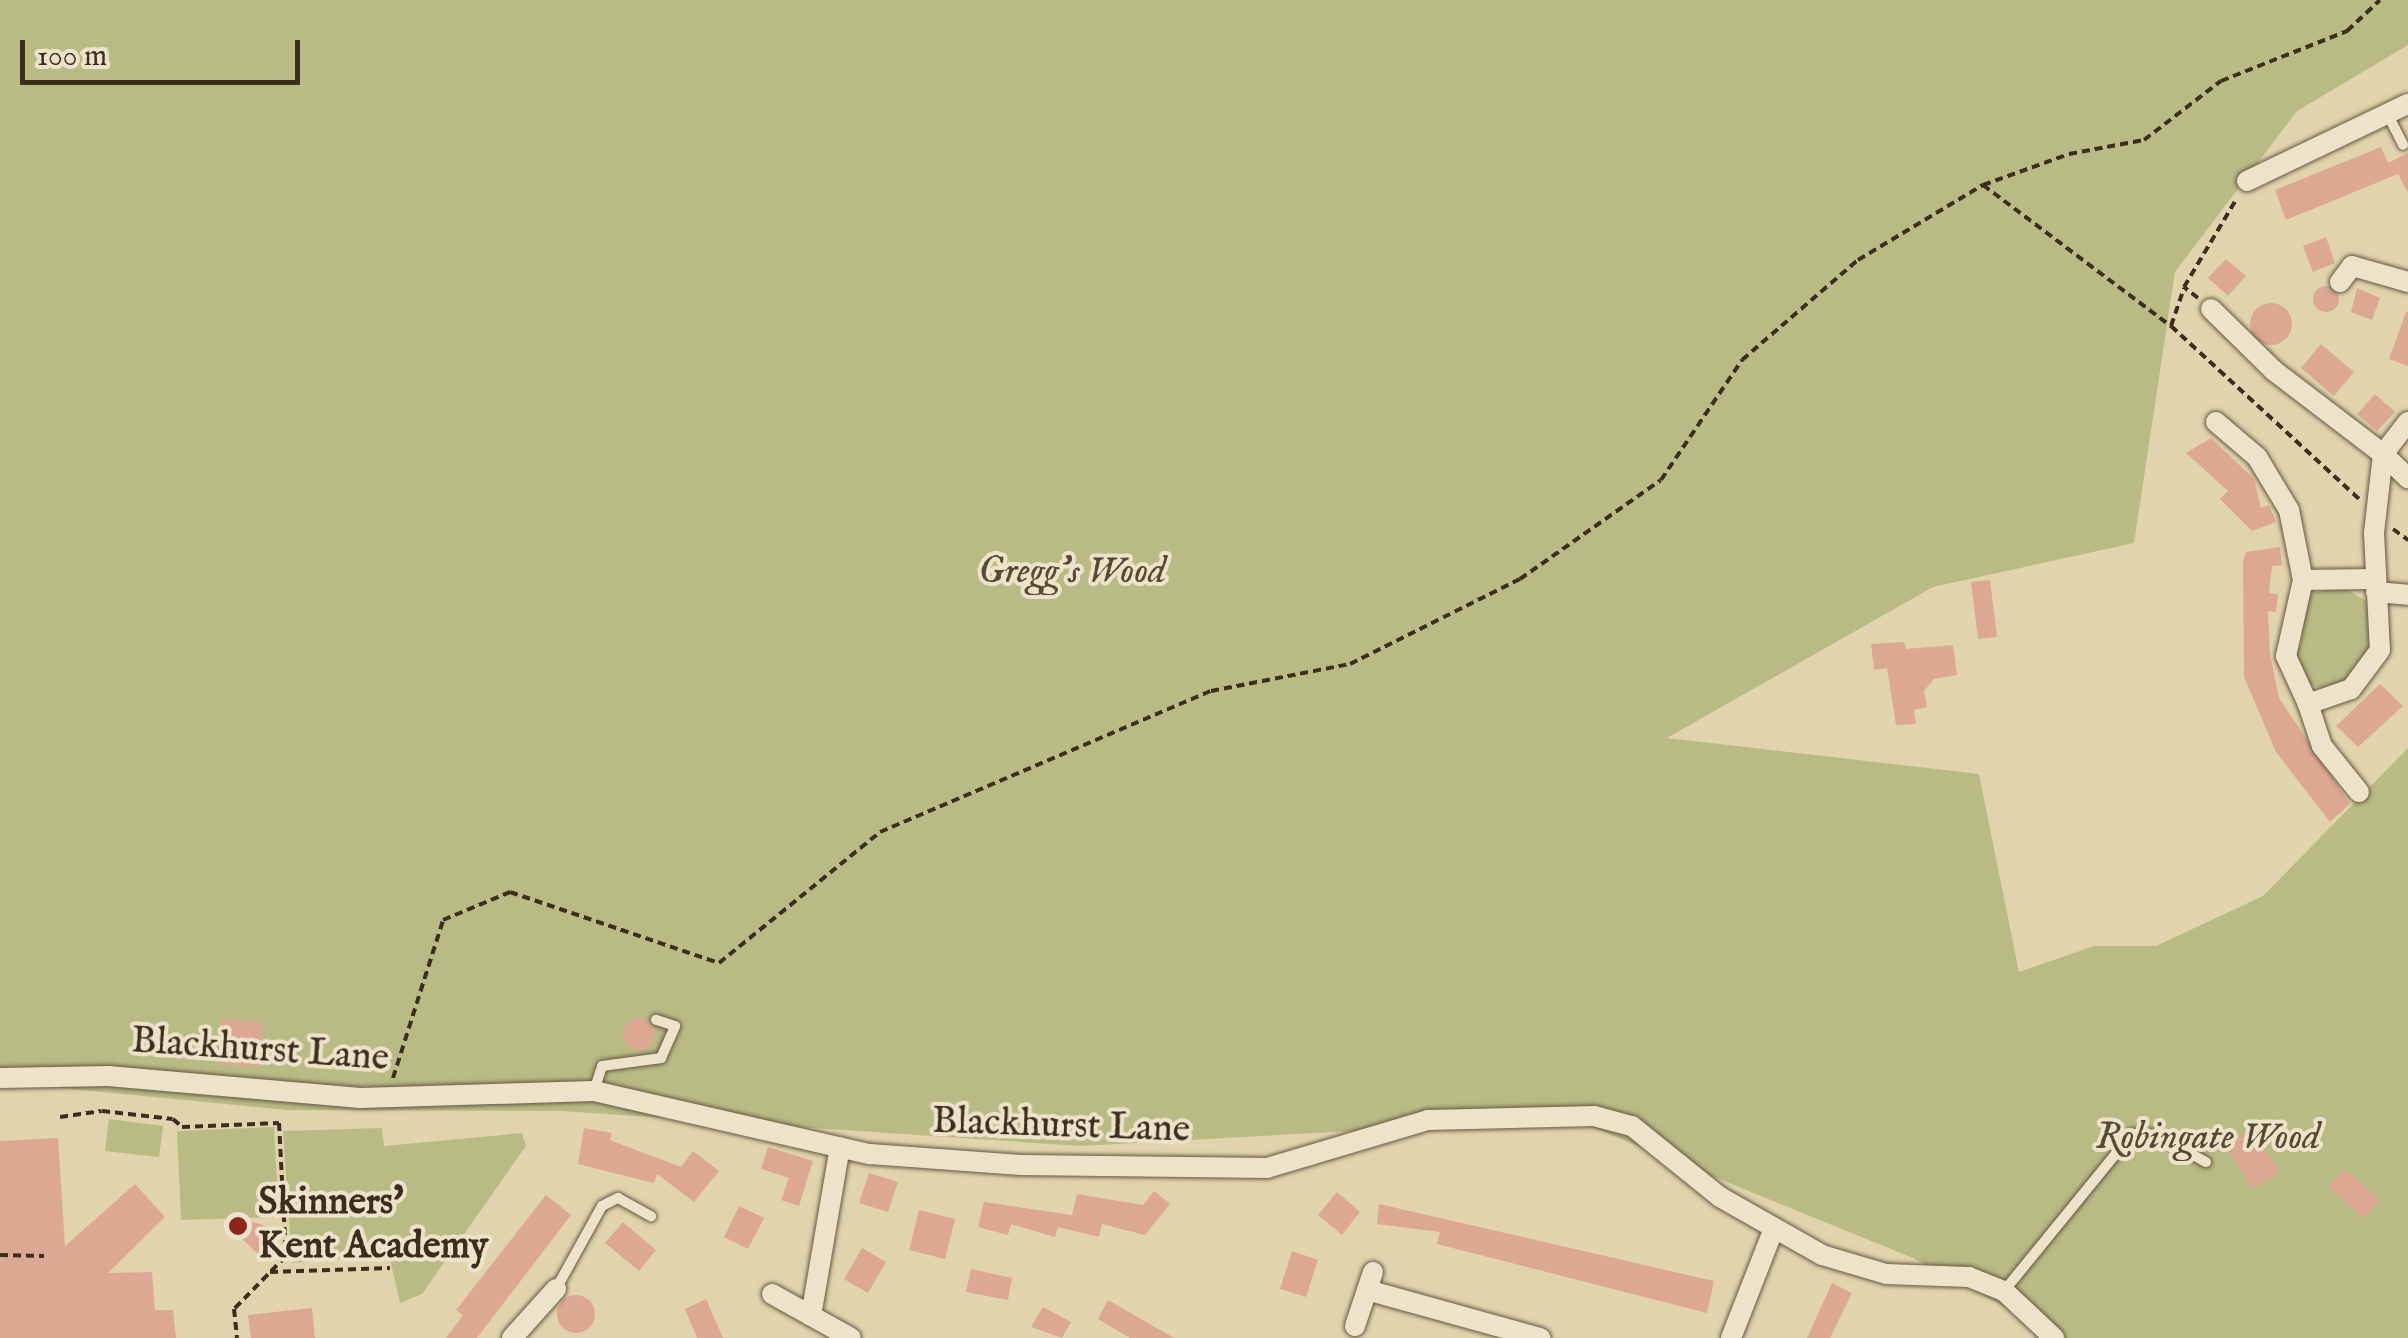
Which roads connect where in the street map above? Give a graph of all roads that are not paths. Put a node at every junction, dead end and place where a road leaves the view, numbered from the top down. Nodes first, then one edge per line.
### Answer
1 (2408, 104) edge
2 (2389, 117) junction
3 (2403, 145) dead end
4 (2246, 181) road end
5 (2340, 282) dead end
6 (2408, 282) edge
7 (2211, 309) road end
8 (2216, 422) dead end
9 (2408, 422) edge
10 (2383, 454) junction
11 (2408, 478) edge
12 (2303, 580) junction
13 (2375, 585) junction
14 (2408, 595) edge
15 (2308, 704) junction
16 (2359, 792) dead end
17 (656, 1020) dead end
18 (0, 1078) edge
19 (594, 1090) junction
20 (840, 1147) junction
21 (2206, 1162) dead end
22 (651, 1216) dead end
23 (1773, 1231) junction
24 (556, 1289) joint
25 (2004, 1291) junction
26 (772, 1294) dead end
27 (811, 1316) junction
28 (1355, 1326) dead end
29 (512, 1338) edge
30 (851, 1338) edge
31 (1540, 1338) edge
32 (1731, 1338) edge
33 (2054, 1338) edge

1 - 2 street
2 - 3 lane
2 - 4 street
5 - 6 street
7 - 10 street
8 - 12 street
9 - 10 street
10 - 11 street
10 - 13 street
12 - 13 street
12 - 15 street
13 - 14 street
13 - 15 street
15 - 16 street
17 - 19 lane
18 - 19 street, Blackhurst Lane
19 - 20 street, Blackhurst Lane
20 - 23 street, Blackhurst Lane
20 - 27 street
21 - 25 lane
22 - 24 lane
23 - 25 street, Blackhurst Lane
23 - 32 street
24 - 29 street
25 - 33 street, Blackhurst Lane
26 - 27 street
27 - 30 street
28 - 31 street

